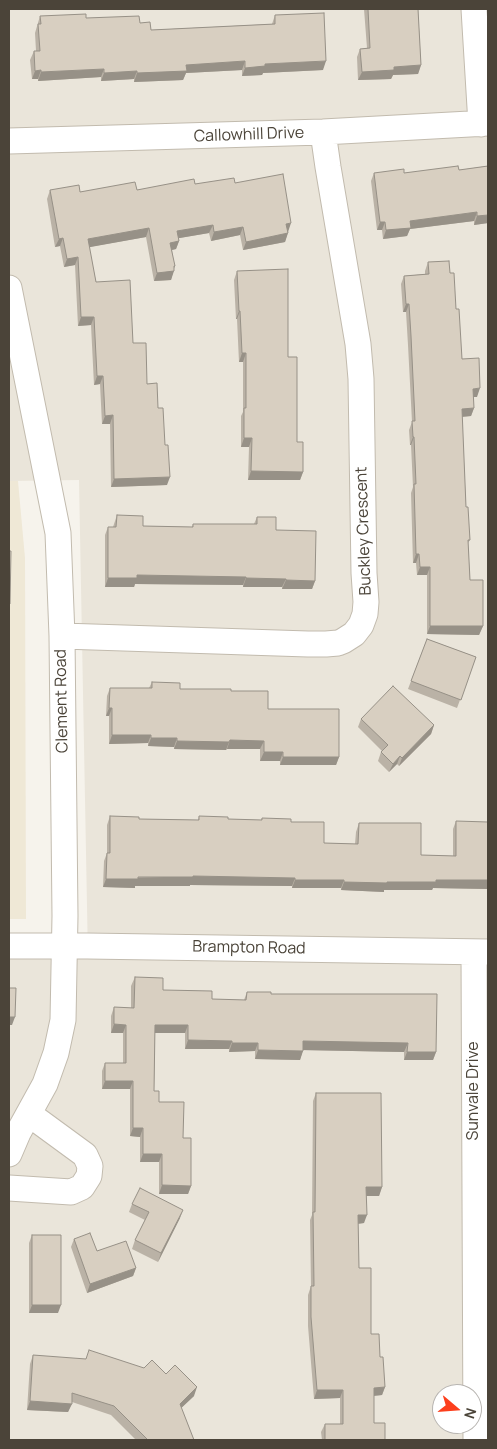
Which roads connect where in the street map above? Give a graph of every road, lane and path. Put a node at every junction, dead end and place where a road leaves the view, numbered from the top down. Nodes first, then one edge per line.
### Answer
1 (474, 9) edge
2 (485, 123) edge
3 (323, 132) junction
4 (9, 141) edge
5 (9, 288) edge
6 (62, 636) junction
7 (9, 946) edge
8 (64, 947) junction
9 (481, 952) edge
10 (29, 1114) junction
11 (9, 1154) edge
12 (9, 1188) edge
13 (476, 1440) edge

1 - 2 street
2 - 3 street, Callowhill Drive
3 - 4 street, Callowhill Drive
3 - 6 street, Buckley Crescent
5 - 6 street, Clement Road
6 - 8 street, Clement Road
7 - 8 street, Brampton Road
8 - 9 street, Brampton Road
8 - 10 street, Clement Road
9 - 13 street, Sunvale Drive
10 - 11 street, Clement Road
10 - 12 street

